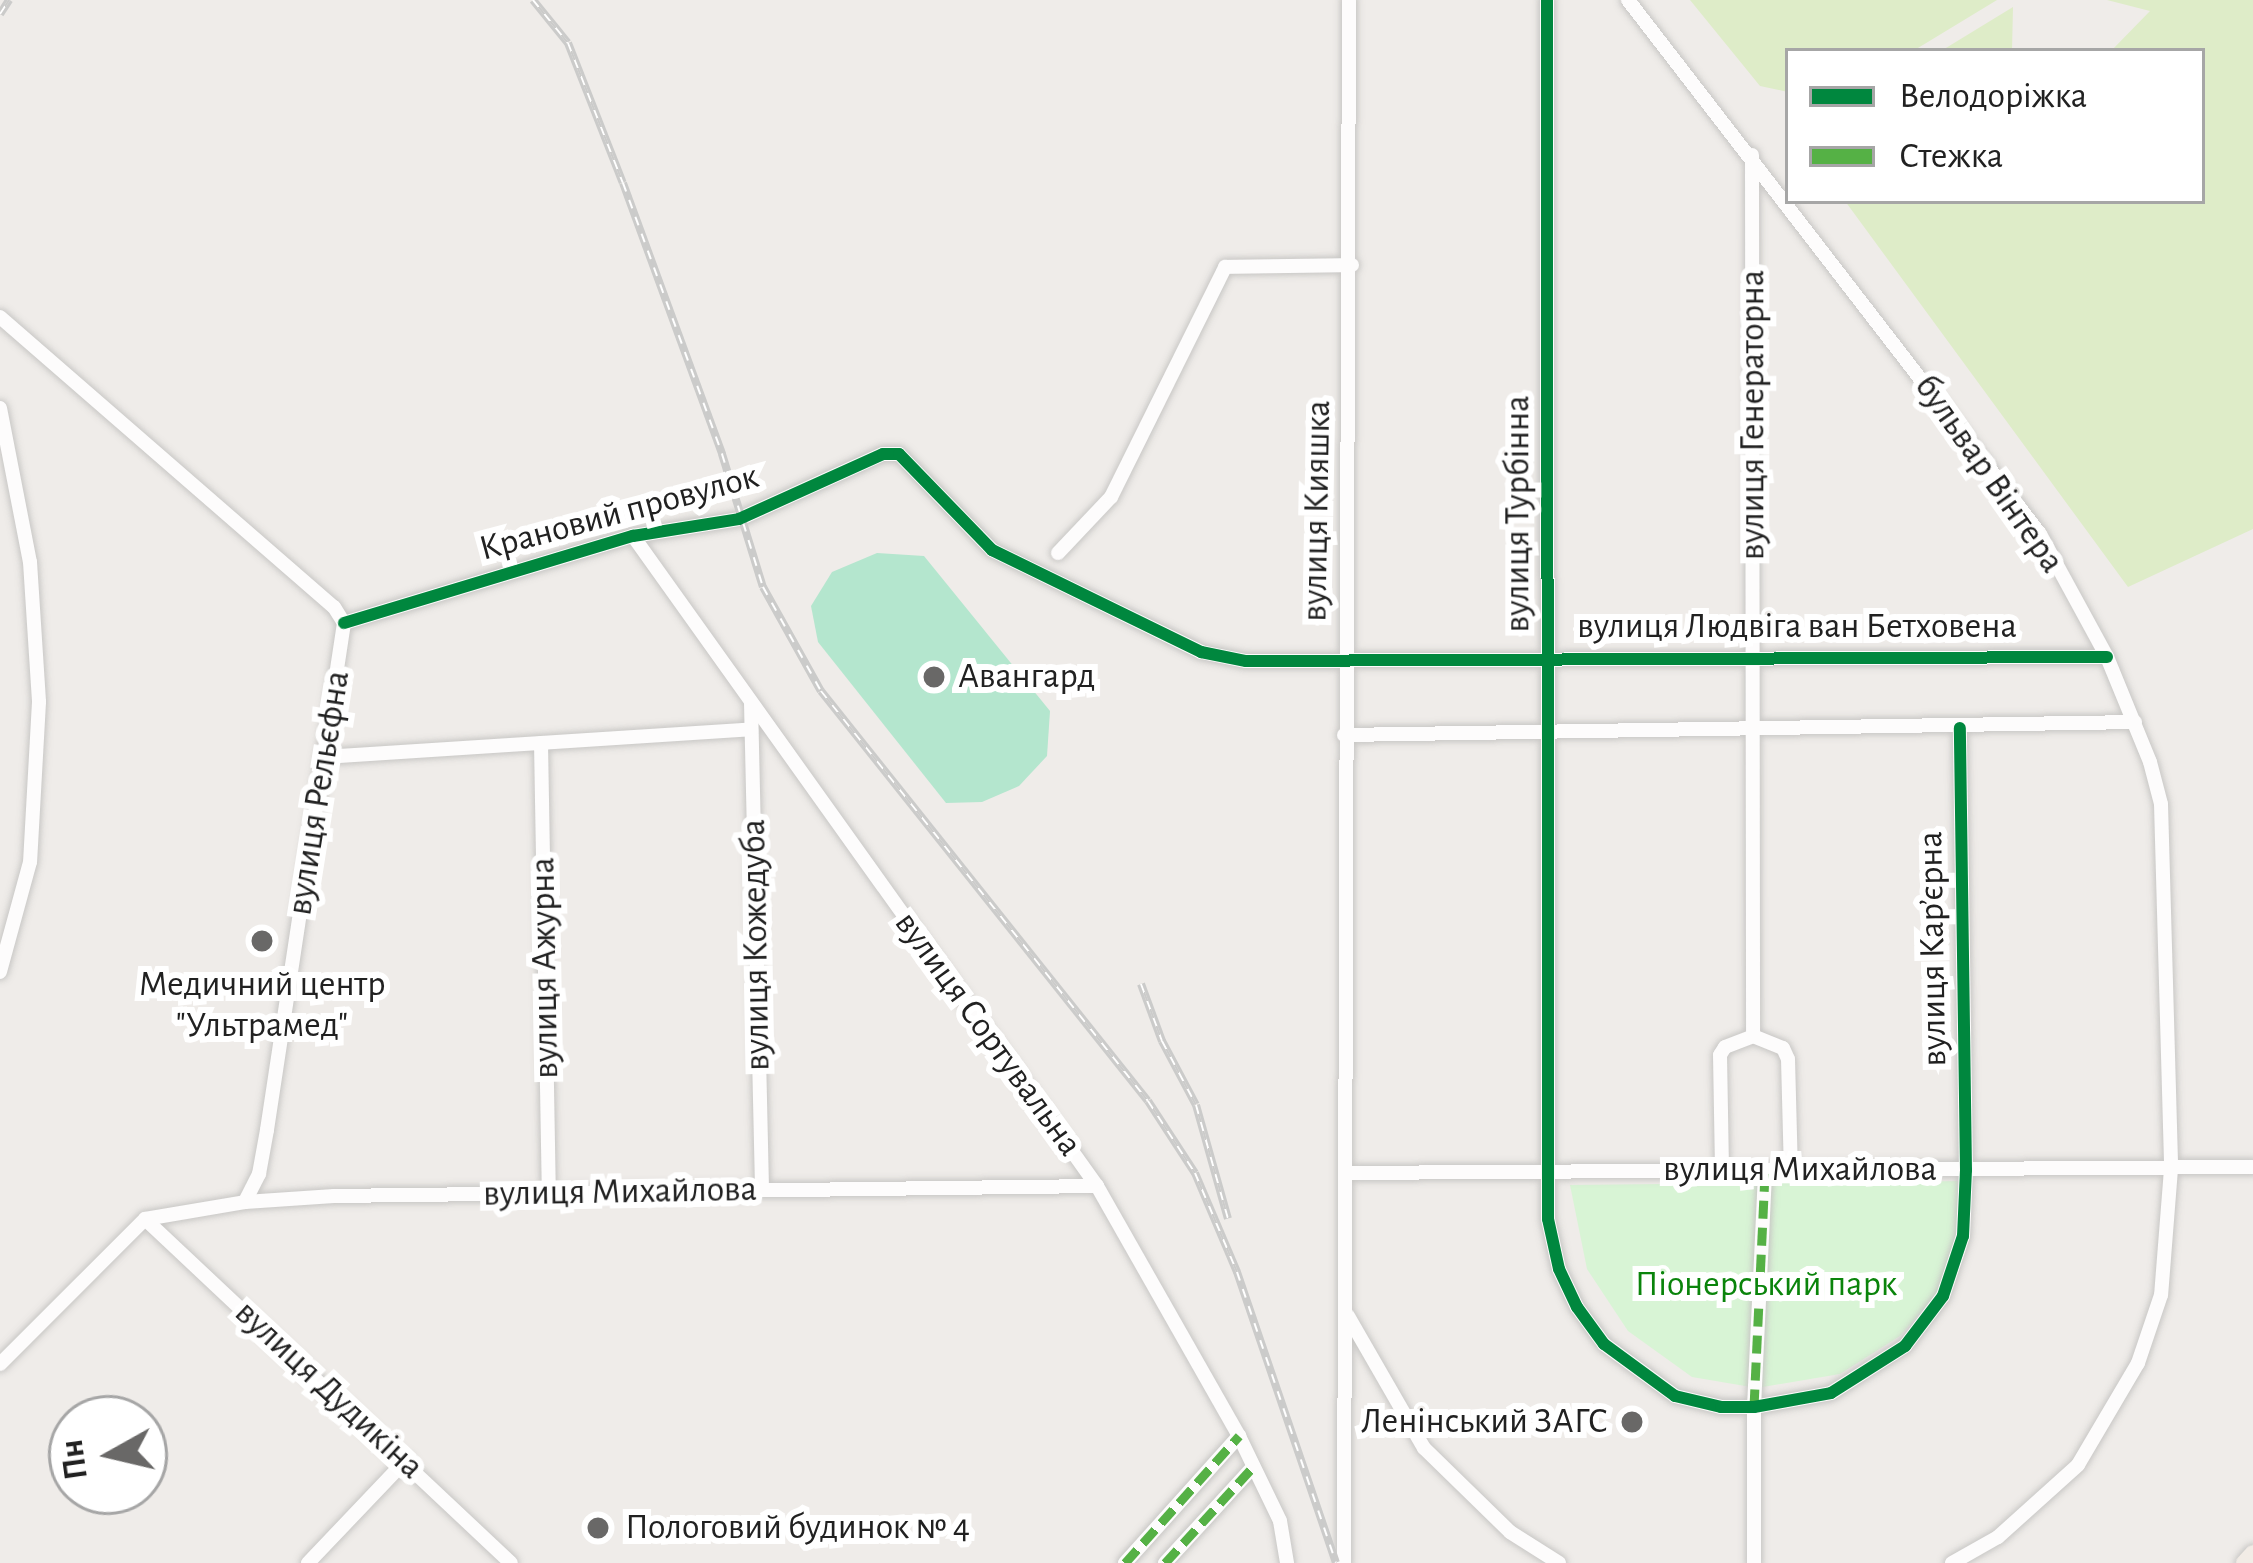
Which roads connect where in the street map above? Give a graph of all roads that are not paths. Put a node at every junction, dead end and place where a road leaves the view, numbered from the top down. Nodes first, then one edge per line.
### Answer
1 (1349, 0) edge
2 (1547, 0) edge
3 (1628, 0) edge
4 (1752, 155) junction
5 (1785, 198) edge
6 (1789, 204) edge
7 (1352, 265) junction
8 (0, 317) edge
9 (0, 408) edge
10 (633, 536) junction
11 (1058, 553) dead end
12 (344, 623) junction
13 (1755, 656) junction
14 (2107, 657) junction
15 (1344, 658) junction
16 (1547, 658) junction
17 (751, 702) junction
18 (2135, 722) junction
19 (1960, 728) junction
20 (752, 729) junction
21 (1755, 730) junction
22 (1547, 734) junction
23 (1344, 735) junction
24 (541, 743) junction
25 (323, 757) junction
26 (0, 972) edge
27 (1753, 1036) junction
28 (2253, 1167) edge
29 (1721, 1169) junction
30 (2171, 1169) junction
31 (1966, 1170) junction
32 (1766, 1171) junction
33 (1791, 1171) junction
34 (1545, 1172) junction
35 (1346, 1173) junction
36 (1097, 1186) junction
37 (762, 1189) junction
38 (548, 1193) junction
39 (245, 1202) junction
40 (145, 1219) junction
41 (1346, 1311) junction
42 (0, 1364) edge
43 (1754, 1407) junction
44 (1239, 1436) junction
45 (406, 1460) junction
46 (1253, 1467) junction
47 (2253, 1553) edge
48 (308, 1563) edge
49 (511, 1563) edge
50 (1125, 1563) edge
51 (1165, 1563) edge
52 (1287, 1563) edge
53 (1344, 1563) edge
54 (1558, 1563) edge
55 (1754, 1563) edge
56 (1952, 1563) edge
57 (2244, 1563) edge

1 - 7 street, вулиця Кияшка
2 - 16 street, вулиця Турбінна
3 - 4 street, бульвар Вінтера
4 - 5 street, бульвар Вінтера
4 - 13 street, вулиця Генераторна
6 - 14 street, бульвар Вінтера
7 - 11 street
7 - 15 street, вулиця Кияшка
8 - 12 street, вулиця Рельєфна
9 - 26 street
10 - 12 street, Крановий провулок
10 - 15 street, Крановий провулок
10 - 17 street, вулиця Сортувальна
12 - 25 street, вулиця Рельєфна
13 - 14 street, вулиця Людвіга ван Бетховена
13 - 16 street, вулиця Людвіга ван Бетховена
13 - 21 street, вулиця Генераторна
14 - 18 street, бульвар Вінтера
15 - 16 street, вулиця Людвіга ван Бетховена
15 - 23 street, вулиця Кияшка
16 - 22 street, вулиця Турбінна
17 - 20 street, вулиця Кожедуба
17 - 36 street, вулиця Сортувальна
18 - 19 street
18 - 30 street, бульвар Вінтера
19 - 21 street
19 - 31 street, вулиця Кар’єрна
20 - 24 street
20 - 37 street, вулиця Кожедуба
21 - 22 street
21 - 27 street, вулиця Генераторна
22 - 23 street
22 - 34 street, вулиця Турбінна
23 - 35 street, вулиця Кияшка
24 - 25 street
24 - 38 street, вулиця Ажурна
25 - 39 street, вулиця Рельєфна
27 - 29 street
27 - 33 street
28 - 30 street, вулиця Михайлова
29 - 32 street, вулиця Михайлова
29 - 34 street, вулиця Михайлова
30 - 31 street, вулиця Михайлова
30 - 56 street, бульвар Вінтера
31 - 33 street, вулиця Михайлова
31 - 43 street, вулиця Кар’єрна
32 - 33 street, вулиця Михайлова
32 - 43 street
34 - 35 street, вулиця Михайлова
34 - 43 street, вулиця Турбінна
35 - 41 street, вулиця Кияшка
36 - 37 street, вулиця Михайлова
36 - 44 street, вулиця Сортувальна
37 - 38 street, вулиця Михайлова
38 - 39 street, вулиця Михайлова
39 - 40 street, вулиця Михайлова
40 - 42 street
40 - 45 street, вулиця Дудикіна
41 - 53 street, вулиця Кияшка
41 - 54 street
43 - 55 street
44 - 46 street, вулиця Сортувальна
44 - 50 street
45 - 48 street
45 - 49 street, вулиця Дудикіна
46 - 51 street
46 - 52 street, вулиця Сортувальна
47 - 57 main road

